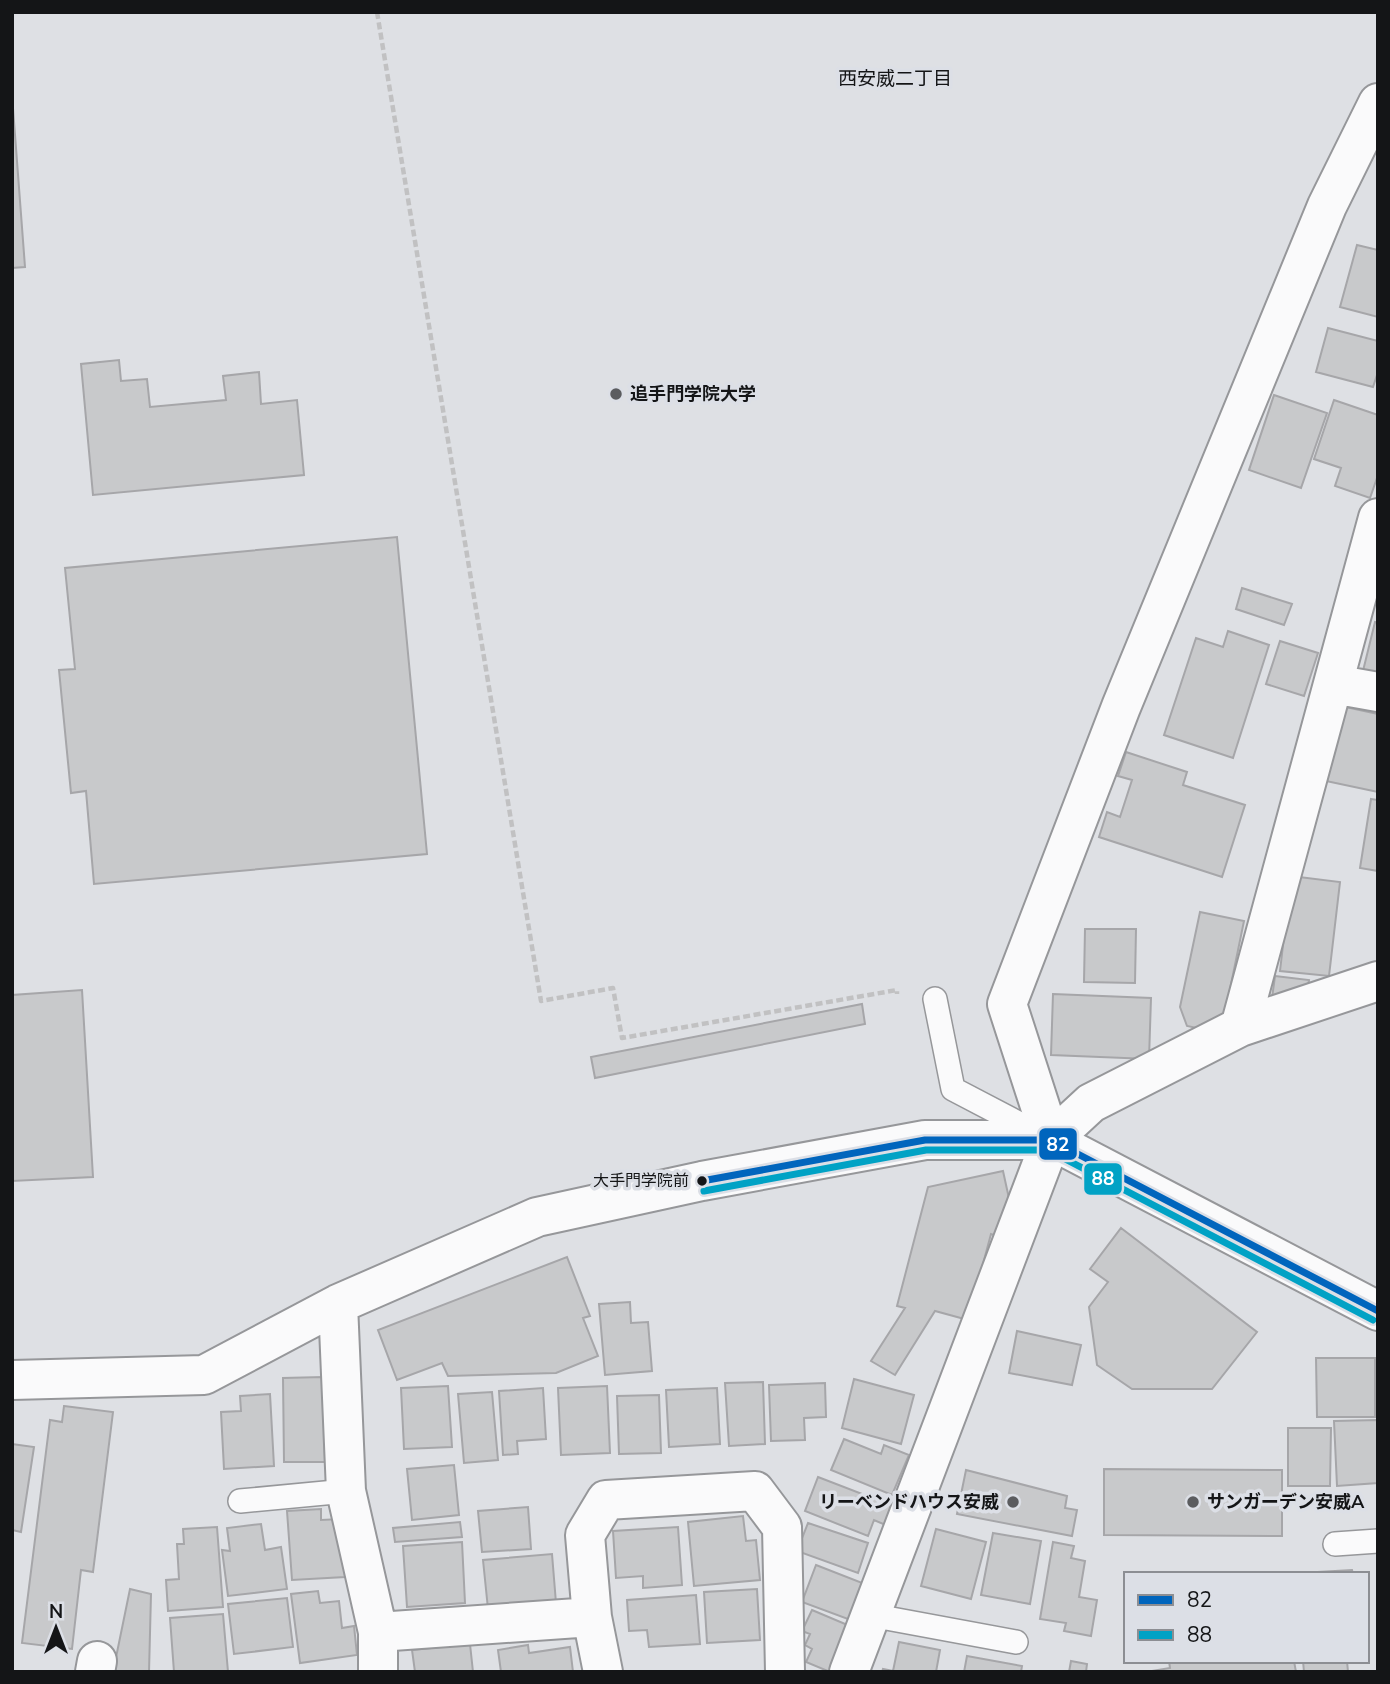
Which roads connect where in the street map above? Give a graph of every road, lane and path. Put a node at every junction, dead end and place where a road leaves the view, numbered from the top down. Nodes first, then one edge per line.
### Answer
1 (377, 12) edge
2 (1378, 103) edge
3 (1378, 517) edge
4 (1333, 684) junction
5 (1378, 692) edge
6 (1378, 981) edge
7 (935, 999) dead end
8 (899, 1003) dead end
9 (1240, 1027) junction
10 (1051, 1140) junction
11 (338, 1304) junction
12 (1378, 1311) edge
13 (12, 1380) edge
14 (346, 1491) junction
15 (240, 1501) dead end
16 (1378, 1541) edge
17 (1335, 1544) dead end
18 (870, 1615) junction
19 (592, 1617) junction
20 (378, 1632) junction
21 (1016, 1642) dead end
22 (378, 1672) edge
23 (603, 1672) edge
24 (785, 1672) edge
25 (849, 1672) edge

1 - 8 path
2 - 10 street
3 - 4 street
4 - 5 street
4 - 9 street
6 - 9 street
7 - 10 lane
9 - 10 street
10 - 11 street
10 - 12 street
10 - 18 street
11 - 13 street
11 - 14 street
14 - 15 lane
14 - 20 street
16 - 17 lane
18 - 21 lane
18 - 25 street
19 - 20 street
19 - 23 street
19 - 24 street
20 - 22 street

